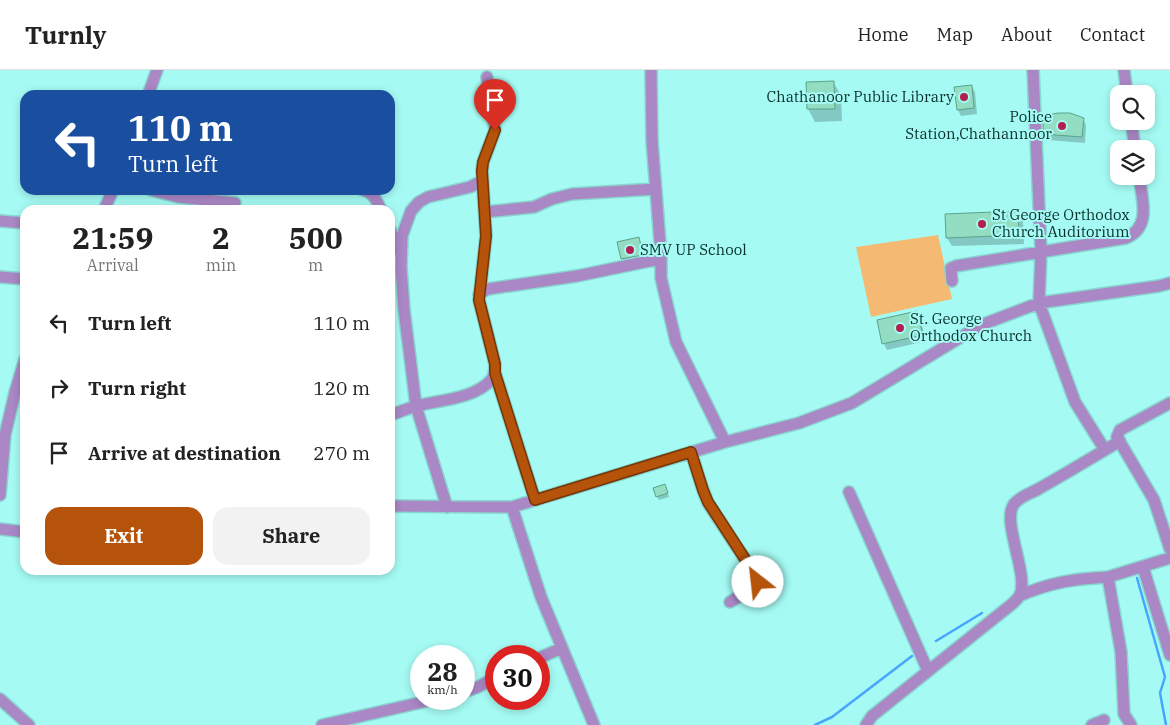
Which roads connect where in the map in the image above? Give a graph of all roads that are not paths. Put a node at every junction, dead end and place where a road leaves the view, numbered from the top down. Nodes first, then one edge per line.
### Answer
1 (157, 70) edge
2 (651, 70) edge
3 (1033, 70) edge
4 (1124, 70) edge
5 (487, 77) dead end
6 (1126, 85) edge
7 (150, 90) edge
8 (482, 181) junction
9 (1140, 185) edge
10 (656, 188) junction
11 (174, 195) edge
12 (235, 203) dead end
13 (485, 212) junction
14 (0, 221) edge
15 (20, 223) edge
16 (395, 242) edge
17 (1041, 252) junction
18 (400, 254) junction
19 (661, 255) junction
20 (0, 277) edge
21 (20, 279) edge
22 (952, 281) dead end
23 (1170, 283) edge
24 (479, 294) junction
25 (1038, 303) junction
26 (495, 373) junction
27 (20, 375) edge
28 (1170, 403) edge
29 (416, 406) junction
30 (395, 413) edge
31 (725, 442) junction
32 (1120, 442) junction
33 (1105, 450) junction
34 (691, 452) junction
35 (849, 492) dead end
36 (0, 495) edge
37 (535, 500) junction
38 (395, 506) edge
39 (512, 507) junction
40 (447, 508) junction
41 (0, 529) edge
42 (20, 531) edge
43 (1170, 549) edge
44 (1170, 558) edge
45 (1143, 567) junction
46 (1108, 577) junction
47 (1020, 596) junction
48 (730, 602) dead end
49 (562, 648) junction
50 (550, 653) edge
51 (1170, 655) edge
52 (928, 671) junction
53 (0, 700) edge
54 (410, 705) edge
55 (1104, 720) dead end
56 (29, 725) edge
57 (322, 725) edge
58 (595, 725) edge
59 (866, 725) edge
60 (1092, 725) edge
61 (1131, 725) edge

1 - 7 street
2 - 10 street
3 - 17 street
4 - 6 street
5 - 8 street
8 - 13 street
8 - 18 street
9 - 17 street
10 - 13 street
10 - 19 street
11 - 12 street
13 - 24 street
14 - 15 street
16 - 18 street
17 - 22 street
17 - 25 street
18 - 29 street
19 - 24 street
19 - 31 street
20 - 21 street
23 - 25 street
24 - 26 street
25 - 31 street
25 - 33 street
26 - 29 street
26 - 37 street
27 - 36 street
28 - 32 street
29 - 30 street
29 - 40 street
31 - 34 street
32 - 33 street
32 - 43 street
33 - 47 street
34 - 37 street
34 - 48 street
35 - 52 street
37 - 39 street
38 - 40 street
39 - 40 street
39 - 49 street
41 - 42 street
44 - 45 street
45 - 46 street
45 - 51 street
46 - 47 street
46 - 61 street
47 - 52 street
49 - 50 street
49 - 58 street
52 - 59 street
53 - 56 street
54 - 57 street
55 - 60 street

